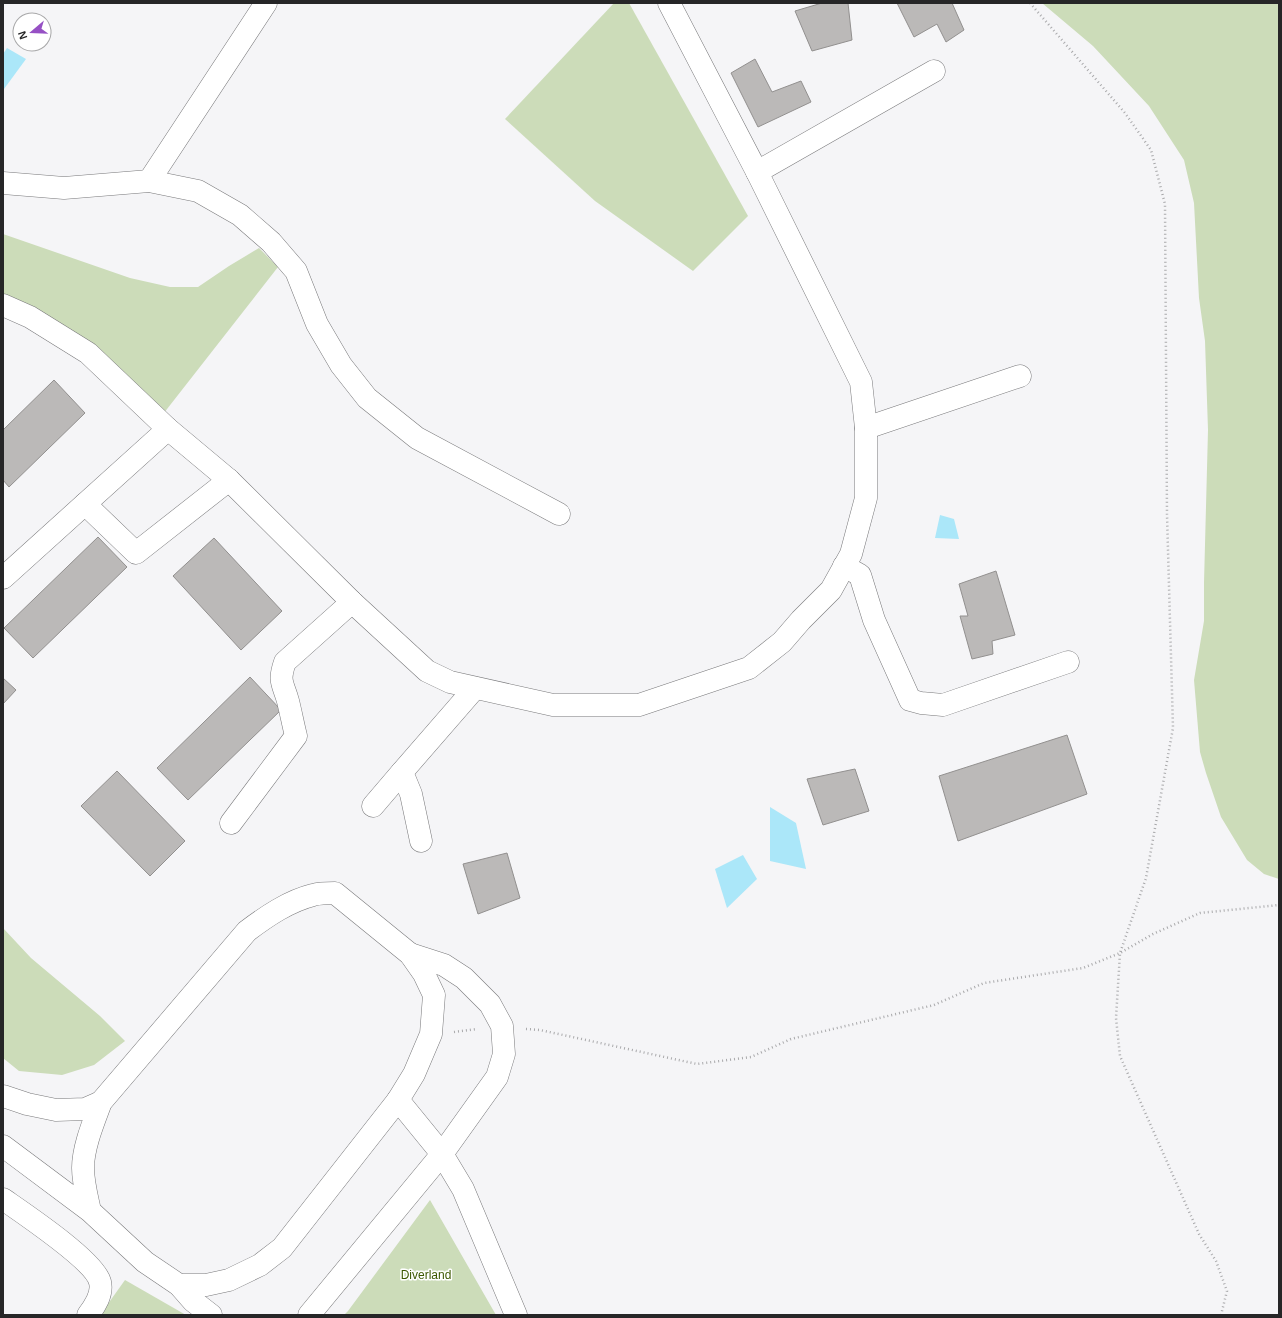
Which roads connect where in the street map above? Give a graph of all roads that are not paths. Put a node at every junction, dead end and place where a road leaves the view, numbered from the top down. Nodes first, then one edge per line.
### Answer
1 (266, 3) edge
2 (669, 3) edge
3 (934, 71) dead end
4 (757, 172) junction
5 (149, 181) junction
6 (3, 183) edge
7 (3, 305) edge
8 (1020, 376) dead end
9 (866, 428) junction
10 (168, 429) junction
11 (229, 480) junction
12 (85, 504) junction
13 (559, 514) dead end
14 (844, 566) junction
15 (3, 578) edge
16 (352, 602) junction
17 (1068, 662) dead end
18 (475, 688) junction
19 (402, 772) junction
20 (372, 806) dead end
21 (231, 823) dead end
22 (422, 841) dead end
23 (410, 954) junction
24 (3, 1096) edge
25 (398, 1100) junction
26 (101, 1102) junction
27 (3, 1146) edge
28 (442, 1154) junction
29 (3, 1199) edge
30 (90, 1211) junction
31 (179, 1285) junction
32 (88, 1315) edge
33 (210, 1315) edge
34 (309, 1315) edge
35 (516, 1315) edge

1 - 5 street
2 - 4 street
3 - 4 street
4 - 9 street
5 - 6 street
5 - 13 street
7 - 10 street
8 - 9 street
9 - 14 street
10 - 11 street
10 - 12 street
11 - 12 street
11 - 16 street
12 - 15 street
14 - 17 street
14 - 18 street
16 - 18 street
16 - 21 street
18 - 19 street
19 - 20 street
19 - 22 street
23 - 25 street
23 - 26 street
23 - 28 street
24 - 26 street
25 - 28 street
25 - 31 street
26 - 30 street
27 - 30 street
28 - 34 street
28 - 35 street
29 - 32 street
30 - 31 street
31 - 33 street

